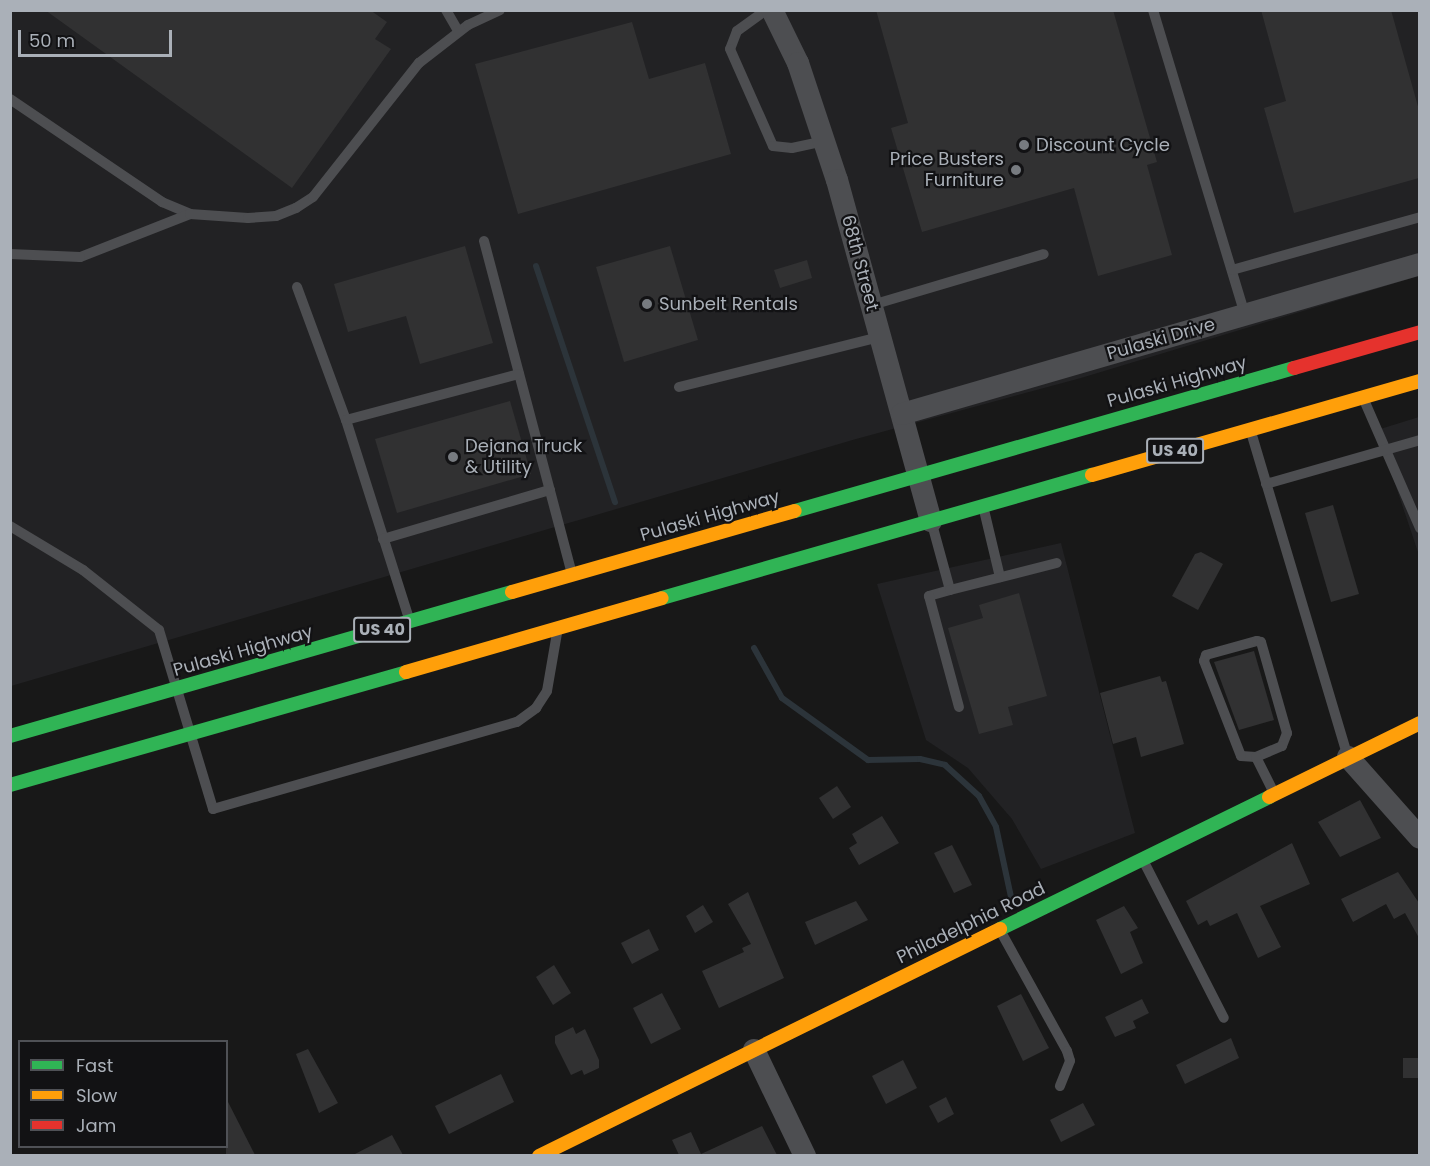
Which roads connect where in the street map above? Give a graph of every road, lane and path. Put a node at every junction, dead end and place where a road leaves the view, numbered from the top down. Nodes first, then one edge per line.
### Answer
1 (446, 10) edge
2 (500, 10) edge
3 (766, 10) edge
4 (772, 10) edge
5 (1153, 10) edge
6 (458, 31) junction
7 (10, 99) edge
8 (825, 141) junction
9 (190, 214) junction
10 (1419, 218) edge
11 (484, 241) dead end
12 (10, 254) edge
13 (1044, 254) dead end
14 (1419, 264) edge
15 (1232, 270) junction
16 (297, 287) dead end
17 (872, 305) junction
18 (1245, 314) junction
19 (1419, 332) edge
20 (880, 337) junction
21 (519, 374) junction
22 (1419, 381) edge
23 (679, 387) dead end
24 (1362, 397) junction
25 (902, 414) junction
26 (346, 420) junction
27 (1250, 429) junction
28 (1419, 440) edge
29 (1387, 450) junction
30 (918, 474) junction
31 (1266, 484) junction
32 (550, 490) junction
33 (983, 506) junction
34 (931, 521) junction
35 (10, 526) edge
36 (1419, 528) edge
37 (383, 539) junction
38 (1056, 563) dead end
39 (572, 575) junction
40 (1000, 577) junction
41 (950, 590) junction
42 (410, 622) junction
43 (558, 628) junction
44 (175, 689) junction
45 (959, 707) dead end
46 (1419, 723) edge
47 (189, 733) junction
48 (10, 736) edge
49 (1348, 757) junction
50 (1256, 758) junction
51 (10, 785) edge
52 (1274, 794) junction
53 (1419, 838) edge
54 (1143, 859) junction
55 (1000, 929) junction
56 (1224, 1018) dead end
57 (754, 1050) junction
58 (1060, 1086) dead end
59 (539, 1155) edge
60 (805, 1155) edge

1 - 6 lane
2 - 6 lane
3 - 8 lane
4 - 8 street, 68th Street
5 - 15 lane
6 - 9 lane
7 - 9 lane
8 - 17 street, 68th Street
9 - 12 lane
10 - 15 lane
11 - 21 lane
13 - 17 lane
14 - 18 street, Pulaski Drive
15 - 18 lane
16 - 26 lane
17 - 20 street, 68th Street
18 - 25 street, Pulaski Drive
19 - 30 main road, Pulaski Highway / US 40
20 - 23 lane
20 - 25 street, 68th Street
21 - 26 lane
21 - 32 lane
22 - 24 main road, US 40
24 - 27 main road, US 40
24 - 29 lane
25 - 30 street, 68th Street
26 - 37 lane
27 - 31 lane
27 - 33 main road, US 40
28 - 29 lane
29 - 31 lane
29 - 36 lane
30 - 34 street, 68th Street
30 - 39 main road, Pulaski Highway / US 40
31 - 49 lane
32 - 37 lane
32 - 39 lane
33 - 34 main road, US 40
33 - 40 lane
34 - 41 lane
34 - 43 main road, US 40
35 - 44 lane
37 - 42 lane
38 - 40 lane
39 - 42 main road, Pulaski Highway / US 40
40 - 41 lane
41 - 45 lane
42 - 44 main road, Pulaski Highway / US 40
43 - 47 main road, US 40
43 - 47 lane
44 - 47 lane
44 - 48 main road, Pulaski Highway / US 40
46 - 49 main road, Philadelphia Road
47 - 51 main road, US 40
49 - 52 main road, Philadelphia Road
49 - 53 street
50 - 50 lane
50 - 52 lane
52 - 54 main road, Philadelphia Road
54 - 55 main road, Philadelphia Road
54 - 56 lane
55 - 57 main road, Philadelphia Road
55 - 58 lane
57 - 59 main road, Philadelphia Road
57 - 60 street

